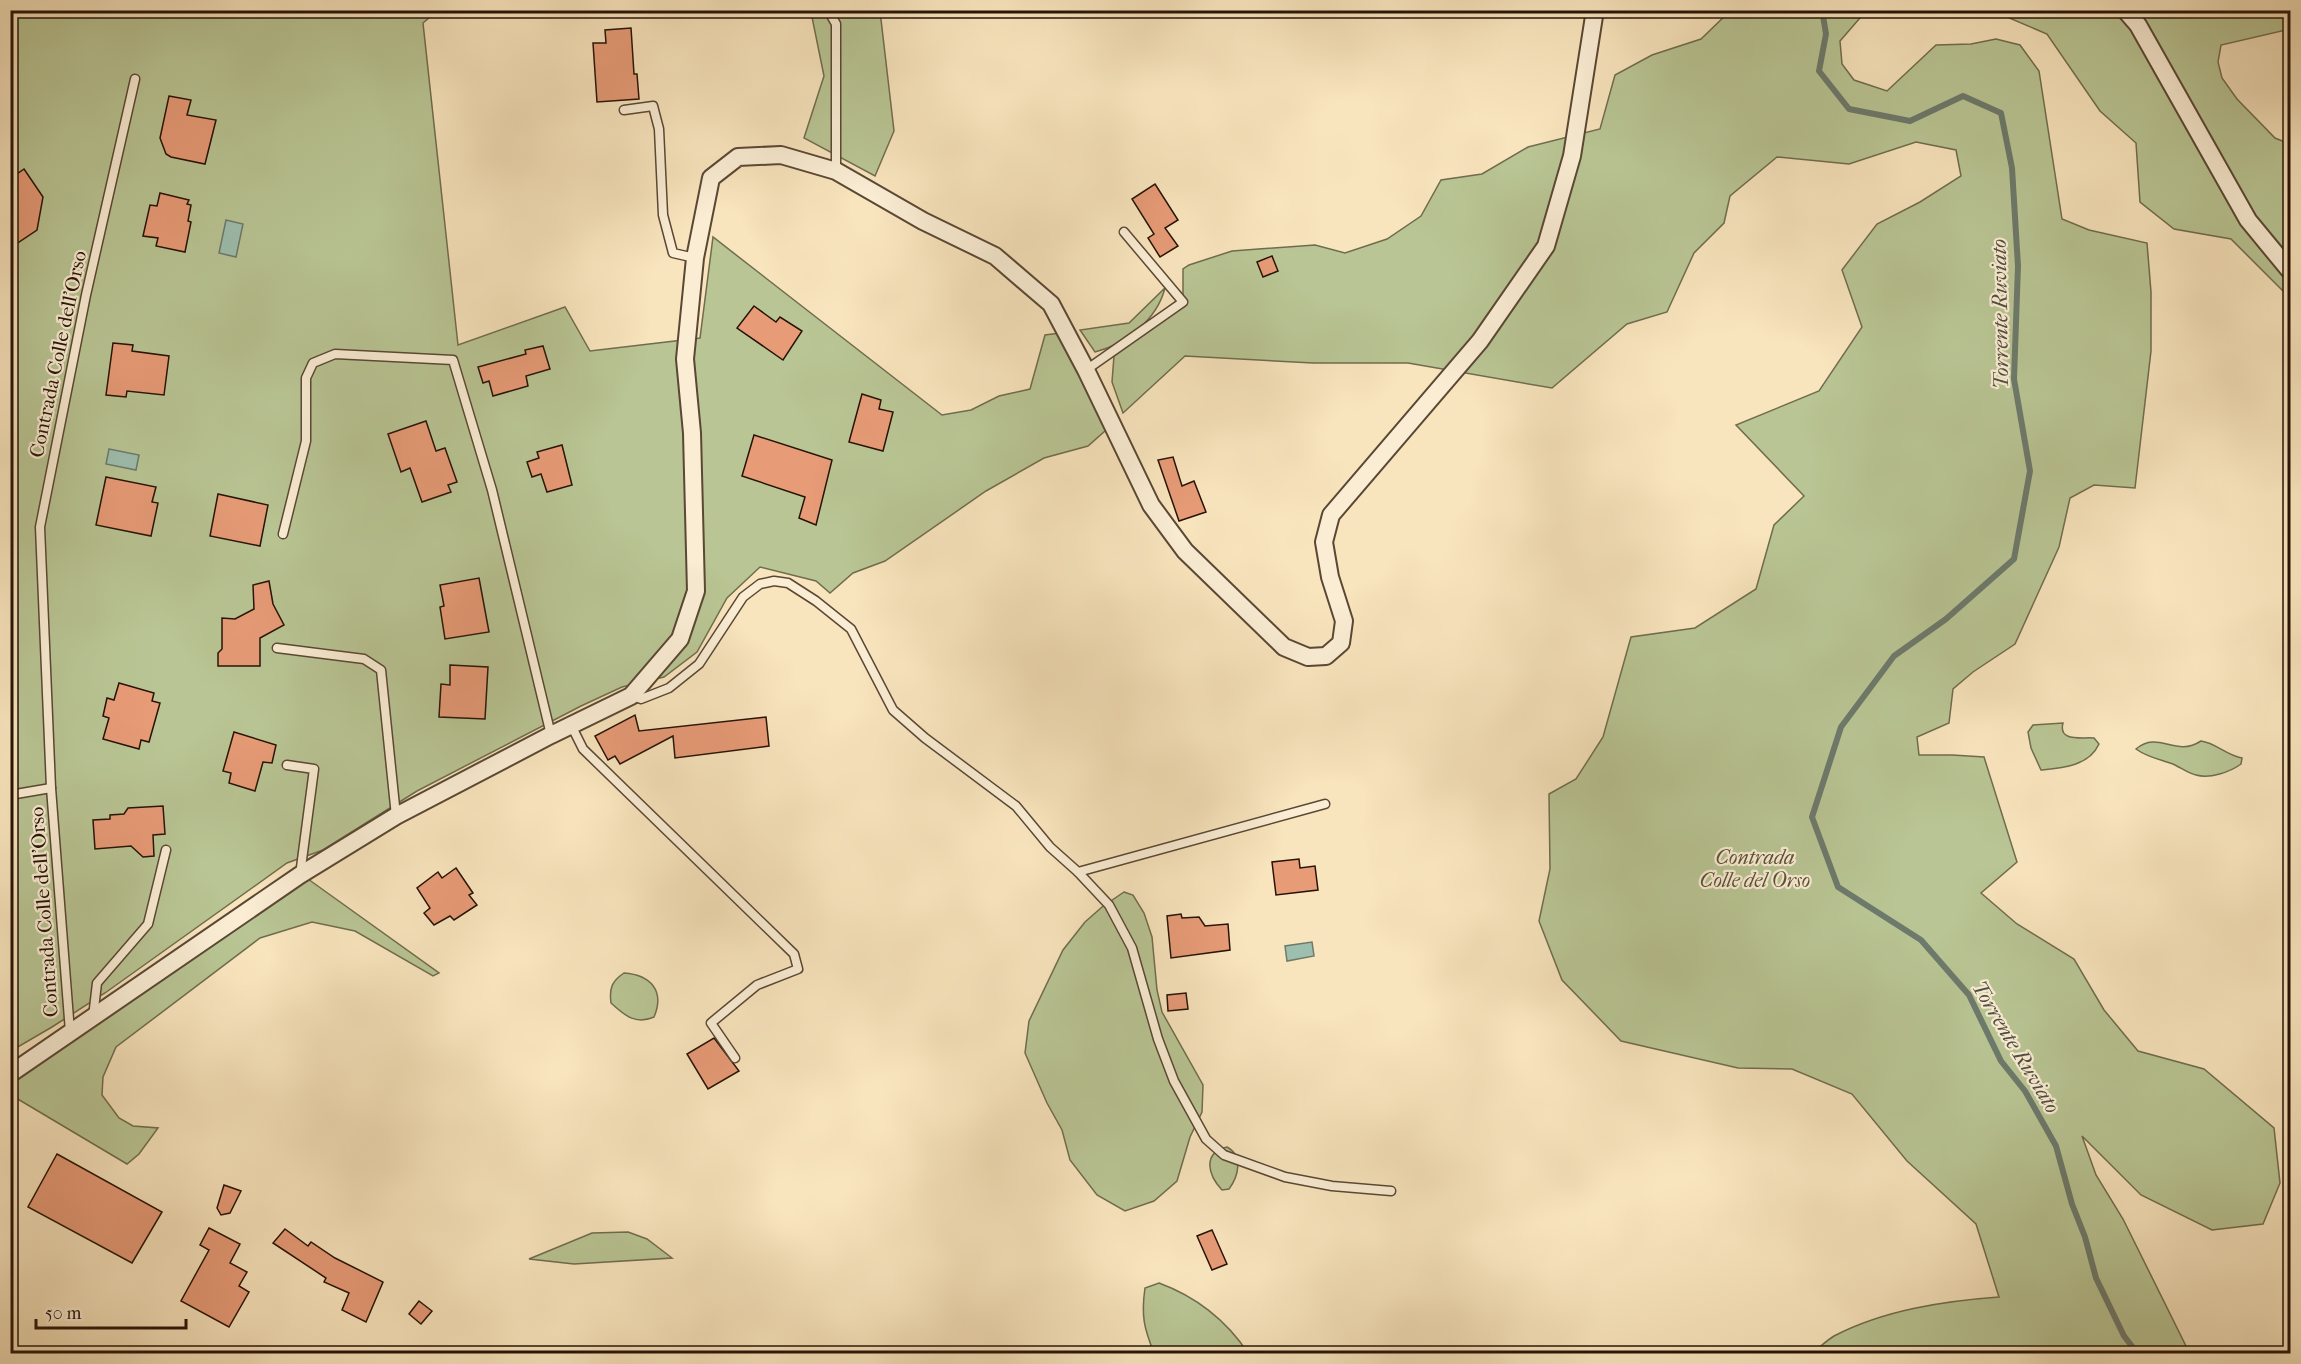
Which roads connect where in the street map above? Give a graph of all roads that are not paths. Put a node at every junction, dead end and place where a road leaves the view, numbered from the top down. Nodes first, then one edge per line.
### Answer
1 (828, 10) edge
2 (1595, 10) edge
3 (2125, 10) edge
4 (135, 79) dead end
5 (624, 110) dead end
6 (836, 171) junction
7 (1124, 232) dead end
8 (695, 258) junction
9 (2290, 271) edge
10 (1086, 370) junction
11 (283, 534) dead end
12 (277, 648) dead end
13 (631, 696) junction
14 (571, 725) junction
15 (551, 735) junction
16 (287, 765) dead end
17 (51, 789) junction
18 (10, 795) edge
19 (1325, 804) dead end
20 (396, 816) junction
21 (166, 850) dead end
22 (1078, 872) junction
23 (300, 875) junction
24 (93, 1017) junction
25 (70, 1032) junction
26 (735, 1058) dead end
27 (10, 1074) edge
28 (1391, 1191) dead end

1 - 6 lane
2 - 10 street
3 - 9 street
4 - 17 lane, Contrada Colle dell'Orso
5 - 8 lane
6 - 8 street
6 - 10 street
7 - 10 lane
8 - 13 street
11 - 15 lane
12 - 20 lane
13 - 14 street
13 - 22 lane
14 - 15 street
14 - 26 lane
15 - 20 street
16 - 23 lane
17 - 18 lane
17 - 25 lane, Contrada Colle dell'Orso
19 - 22 lane
20 - 23 street
21 - 24 lane
22 - 28 lane
23 - 24 street
24 - 25 street
25 - 27 street

